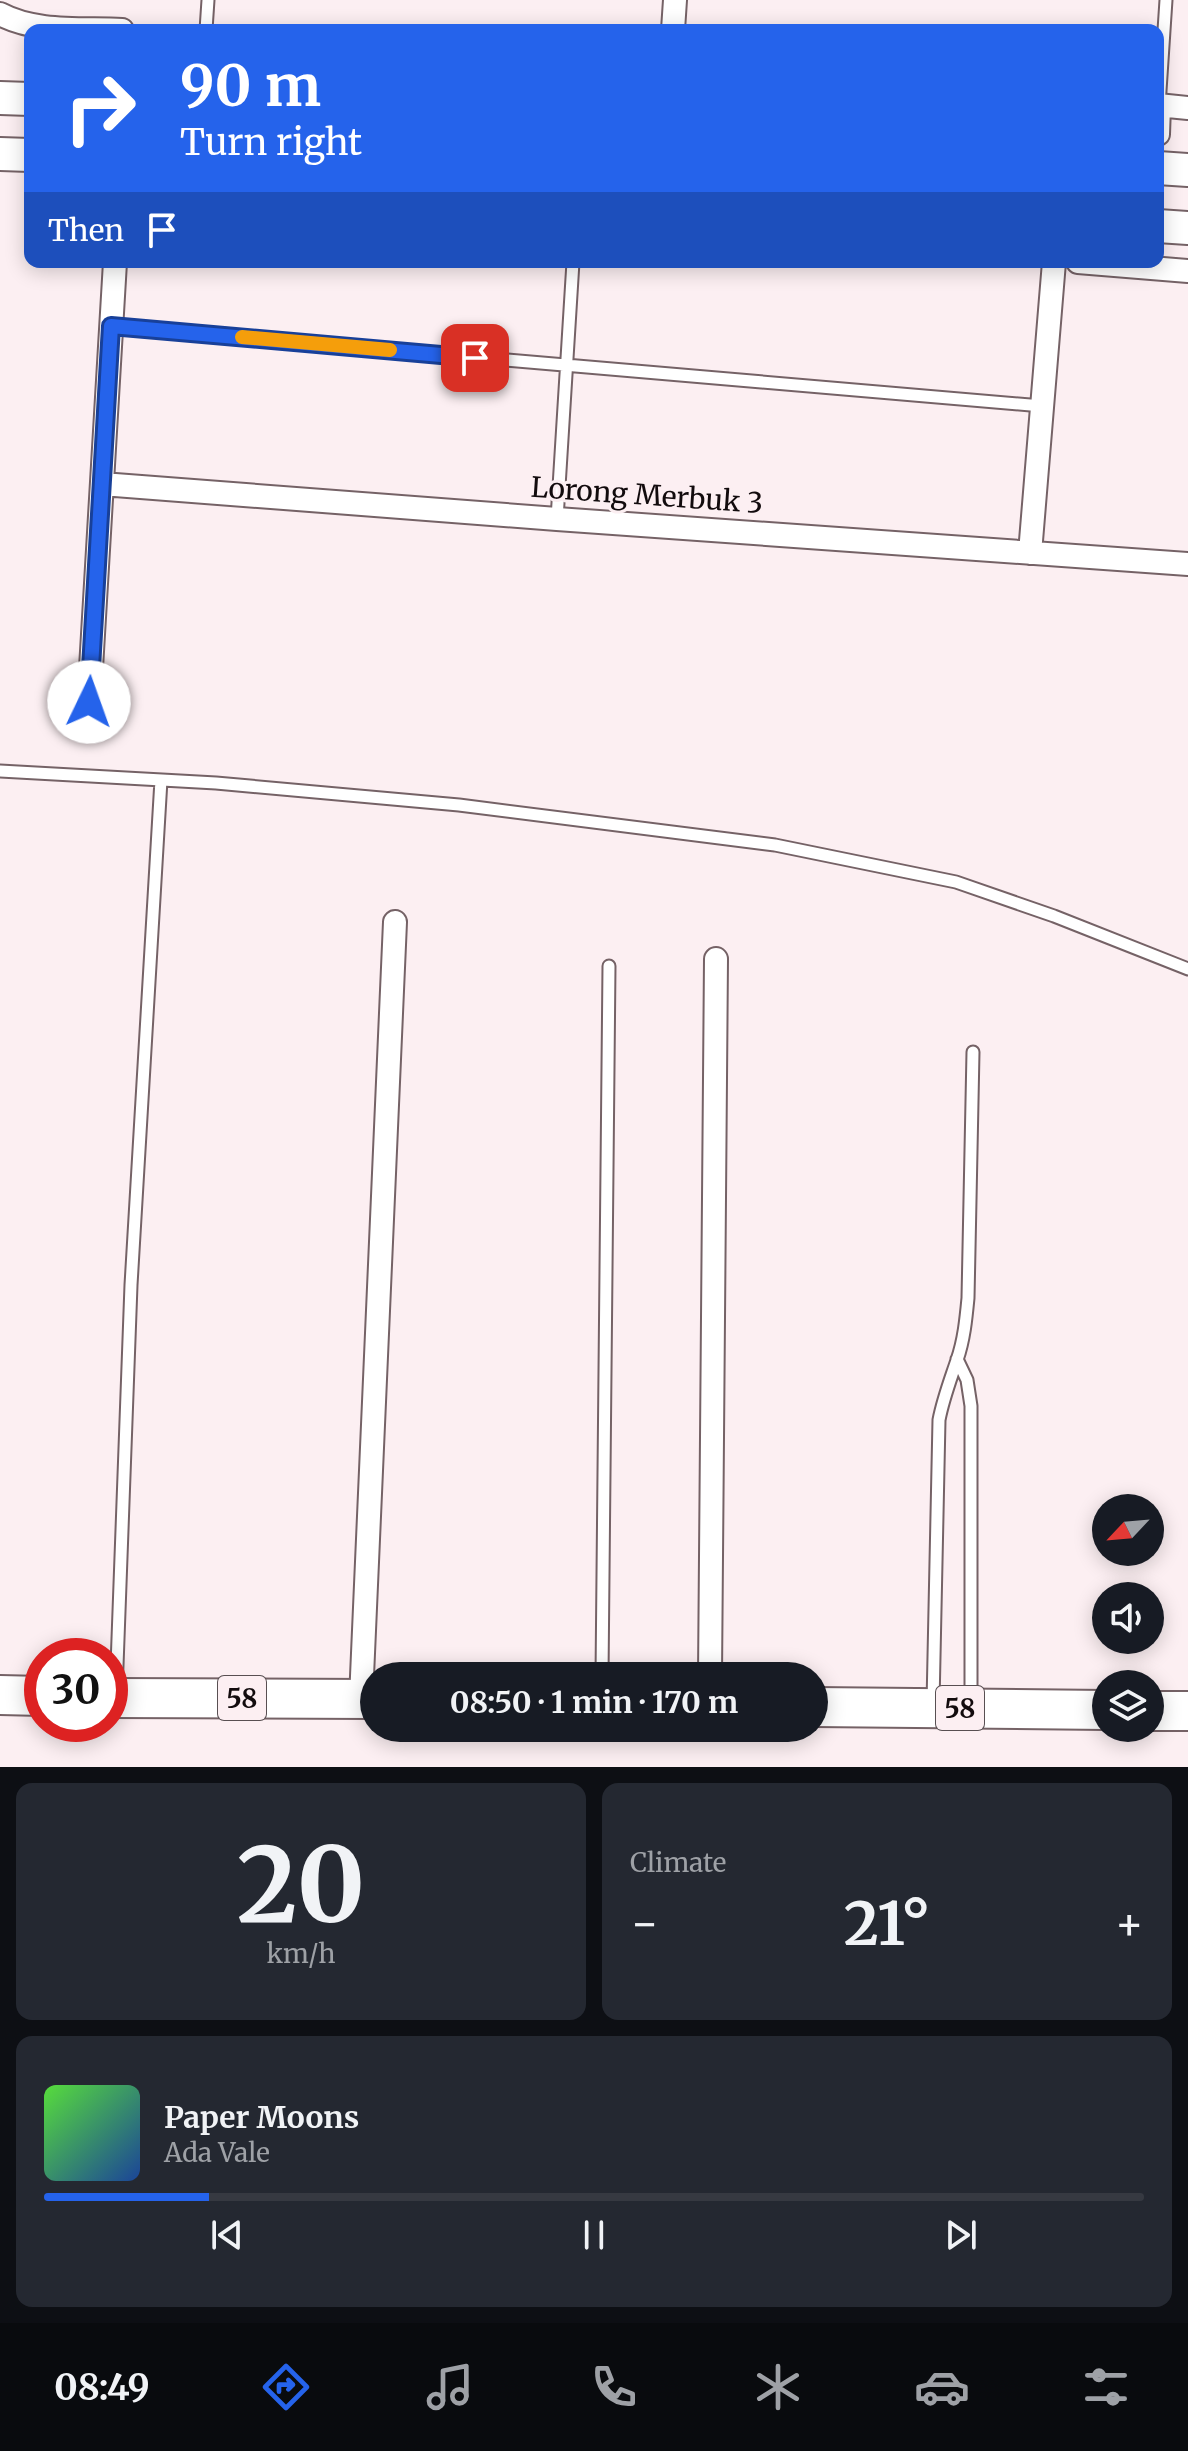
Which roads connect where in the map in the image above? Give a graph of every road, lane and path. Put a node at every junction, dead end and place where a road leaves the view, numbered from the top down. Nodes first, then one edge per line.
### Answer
1 (208, 0) edge
2 (675, 0) edge
3 (1166, 0) edge
4 (0, 14) edge
5 (24, 24) edge
6 (206, 24) edge
7 (673, 24) edge
8 (1164, 30) edge
9 (0, 98) edge
10 (24, 99) edge
11 (1164, 106) edge
12 (1188, 108) edge
13 (0, 154) edge
14 (24, 155) edge
15 (1164, 168) edge
16 (1188, 170) edge
17 (1164, 226) edge
18 (1188, 228) edge
19 (115, 268) edge
20 (573, 268) edge
21 (1054, 268) edge
22 (1151, 268) edge
23 (1188, 271) edge
24 (111, 326) junction
25 (566, 366) junction
26 (1042, 406) junction
27 (102, 484) junction
28 (557, 519) junction
29 (1030, 553) junction
30 (1188, 564) edge
31 (89, 702) dead end
32 (0, 771) edge
33 (161, 780) junction
34 (395, 922) dead end
35 (716, 959) dead end
36 (609, 966) dead end
37 (1188, 969) edge
38 (973, 1052) dead end
39 (957, 1359) junction
40 (116, 1638) edge
41 (368, 1662) edge
42 (602, 1662) edge
43 (710, 1662) edge
44 (0, 1695) edge
45 (24, 1696) edge
46 (128, 1698) edge
47 (360, 1699) edge
48 (828, 1707) edge
49 (933, 1708) junction
50 (971, 1709) junction
51 (1092, 1710) edge
52 (1164, 1711) edge
53 (1188, 1711) edge

1 - 6 lane
2 - 7 street
3 - 8 lane
4 - 5 street
9 - 10 main road
11 - 12 street
13 - 14 main road
15 - 16 main road
17 - 18 main road
19 - 24 street
20 - 25 lane
21 - 26 street
22 - 23 street
24 - 25 lane
24 - 27 street
25 - 26 lane
25 - 28 lane
26 - 29 street
27 - 28 street, Lorong Merbuk 3
27 - 31 street
28 - 29 street, Lorong Merbuk 3
29 - 30 street, Lorong Merbuk 3
32 - 33 lane
33 - 37 lane
33 - 40 lane
34 - 41 street
35 - 43 street
36 - 42 lane
38 - 39 lane
39 - 49 lane
39 - 50 lane
44 - 45 highway
46 - 47 highway, 58
48 - 49 highway, 58
49 - 50 highway, 58
50 - 51 highway, 58
52 - 53 highway

